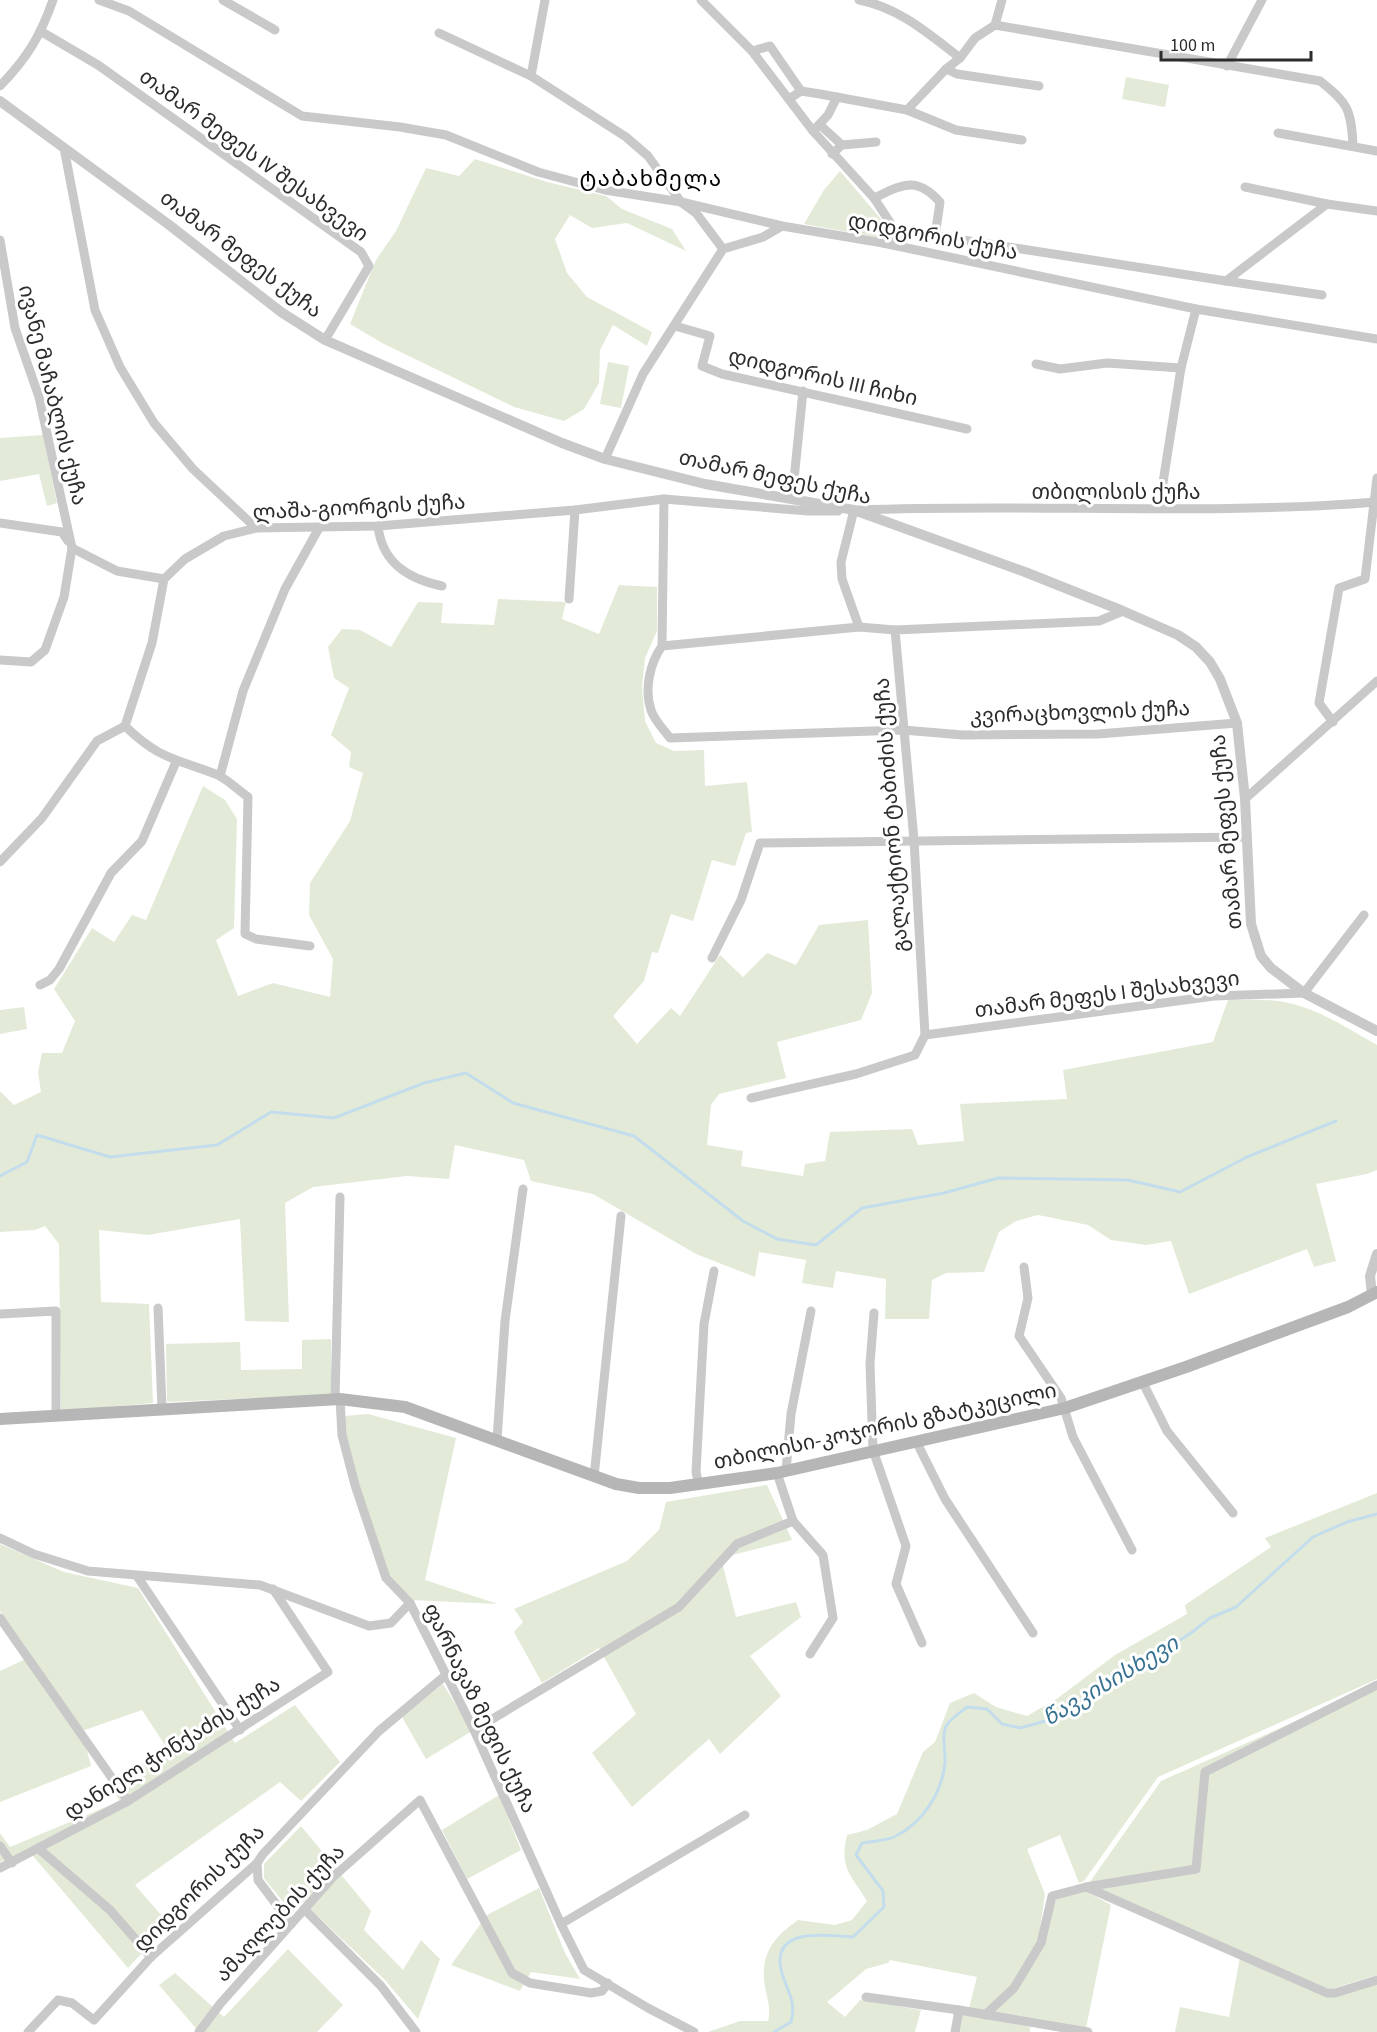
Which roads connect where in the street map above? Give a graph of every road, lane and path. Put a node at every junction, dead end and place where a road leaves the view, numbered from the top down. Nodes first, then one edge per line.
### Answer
1 (52, 0) edge
2 (99, 0) edge
3 (224, 0) edge
4 (545, 0) edge
5 (701, 0) edge
6 (859, 0) edge
7 (1002, 0) edge
8 (1262, 0) edge
9 (995, 25) junction
10 (275, 30) dead end
11 (42, 32) junction
12 (439, 33) dead end
13 (752, 51) junction
14 (960, 58) junction
15 (1227, 66) junction
16 (946, 69) junction
17 (531, 76) junction
18 (0, 86) edge
19 (1039, 86) dead end
20 (801, 92) junction
21 (837, 97) junction
22 (789, 99) junction
23 (0, 101) edge
24 (907, 110) junction
25 (817, 128) junction
26 (1278, 133) dead end
27 (1022, 140) dead end
28 (876, 142) dead end
29 (842, 145) junction
30 (1353, 145) junction
31 (64, 148) junction
32 (1377, 151) edge
33 (832, 154) junction
34 (1245, 187) dead end
35 (874, 198) junction
36 (681, 202) junction
37 (1327, 204) junction
38 (1377, 211) edge
39 (782, 226) junction
40 (897, 233) junction
41 (935, 236) junction
42 (0, 240) edge
43 (883, 243) junction
44 (723, 249) junction
45 (1226, 281) junction
46 (1322, 295) dead end
47 (1196, 309) junction
48 (675, 326) junction
49 (1377, 339) edge
50 (325, 340) junction
51 (1036, 364) dead end
52 (1181, 368) junction
53 (803, 391) junction
54 (967, 429) dead end
55 (605, 459) junction
56 (1377, 478) edge
57 (664, 499) junction
58 (792, 499) junction
59 (1375, 503) edge
60 (1160, 508) junction
61 (575, 510) junction
62 (854, 510) junction
63 (0, 523) edge
64 (378, 526) junction
65 (256, 528) junction
66 (319, 528) junction
67 (72, 548) junction
68 (164, 579) junction
69 (442, 586) dead end
70 (569, 599) dead end
71 (1123, 611) junction
72 (859, 627) junction
73 (895, 630) junction
74 (662, 646) junction
75 (0, 660) edge
76 (1377, 681) edge
77 (1333, 722) junction
78 (1237, 723) junction
79 (125, 726) junction
80 (903, 730) junction
81 (176, 762) junction
82 (220, 776) junction
83 (1245, 799) junction
84 (1247, 837) junction
85 (914, 840) junction
86 (0, 862) edge
87 (1364, 915) dead end
88 (310, 946) dead end
89 (712, 958) dead end
90 (40, 985) dead end
91 (1304, 993) junction
92 (1377, 1031) edge
93 (925, 1035) junction
94 (751, 1098) dead end
95 (523, 1189) dead end
96 (339, 1197) dead end
97 (621, 1216) dead end
98 (1377, 1254) edge
99 (1024, 1267) dead end
100 (714, 1271) dead end
101 (1374, 1294) edge
102 (158, 1308) dead end
103 (811, 1311) dead end
104 (874, 1312) dead end
105 (0, 1314) edge
106 (1143, 1383) junction
107 (338, 1399) junction
108 (162, 1408) junction
109 (1065, 1408) junction
110 (56, 1415) junction
111 (0, 1419) edge
112 (497, 1440) junction
113 (916, 1441) junction
114 (873, 1450) junction
115 (781, 1472) junction
116 (594, 1477) junction
117 (699, 1485) junction
118 (1233, 1513) dead end
119 (793, 1521) junction
120 (0, 1538) edge
121 (1132, 1550) dead end
122 (137, 1576) junction
123 (273, 1590) junction
124 (410, 1603) junction
125 (0, 1618) edge
126 (1033, 1633) dead end
127 (922, 1643) dead end
128 (810, 1654) dead end
129 (447, 1675) junction
130 (1377, 1685) edge
131 (240, 1730) junction
132 (474, 1730) junction
133 (128, 1801) junction
134 (745, 1815) dead end
135 (0, 1846) edge
136 (39, 1849) junction
137 (12, 1863) junction
138 (257, 1863) junction
139 (0, 1868) edge
140 (1086, 1887) junction
141 (304, 1909) junction
142 (291, 1924) junction
143 (561, 1924) junction
144 (151, 1957) junction
145 (1377, 1980) edge
146 (608, 1983) junction
147 (866, 1997) dead end
148 (959, 2010) junction
149 (985, 2015) junction
150 (28, 2032) edge
151 (199, 2032) edge
152 (416, 2032) edge
153 (694, 2032) edge
154 (955, 2032) edge
155 (1088, 2032) edge

1 - 11 street
2 - 36 street, დიდგორის ქუჩა
3 - 10 street
4 - 17 street
5 - 13 street
6 - 14 street
7 - 9 street
8 - 15 street
9 - 14 street
9 - 15 street
11 - 18 street
11 - 50 street, თამარ მეფეს IV შესახვევი
12 - 17 street
13 - 20 street
13 - 22 street
14 - 16 street
15 - 30 street
16 - 19 street
16 - 24 street
17 - 36 street
20 - 21 street
20 - 22 street
21 - 24 street
21 - 25 street
22 - 25 street
23 - 31 street, თამარ მეფეს ქუჩა
24 - 27 street
25 - 29 street
25 - 33 street
26 - 30 street
28 - 29 street
29 - 33 street
30 - 32 street
31 - 50 street, თამარ მეფეს ქუჩა
31 - 65 street
33 - 35 street
34 - 37 street
35 - 40 street
35 - 41 street
36 - 39 street, დიდგორის ქუჩა
36 - 44 street
37 - 38 street
37 - 45 street
39 - 43 street, დიდგორის ქუჩა
39 - 44 street
40 - 41 street
40 - 43 street
41 - 45 street
42 - 67 street, ივანე მაჩაბლის ქუჩა
43 - 47 street, დიდგორის ქუჩა
44 - 48 street
45 - 46 street
47 - 49 street, დიდგორის ქუჩა
47 - 52 street
48 - 53 street, დიდგორის III ჩიხი
48 - 55 street
50 - 55 street, თამარ მეფეს ქუჩა
51 - 52 street
52 - 60 street
53 - 54 street, დიდგორის III ჩიხი
53 - 58 street
55 - 58 street, თამარ მეფეს ქუჩა
56 - 59 street
57 - 61 street, ლაშა-გიორგის ქუჩა
57 - 62 street, ლაშა-გიორგის ქუჩა
57 - 74 street, კვირაცხოვლის ქუჩა
58 - 62 street, თამარ მეფეს ქუჩა
59 - 60 street, თბილისის ქუჩა
59 - 77 street
60 - 62 street, თბილისის ქუჩა
61 - 64 street, ლაშა-გიორგის ქუჩა
61 - 70 street
62 - 71 street, თამარ მეფეს ქუჩა
62 - 72 street
63 - 67 street
64 - 66 street, ლაშა-გიორგის ქუჩა
64 - 69 street
65 - 66 street, ლაშა-გიორგის ქუჩა
65 - 68 street, ლაშა-გიორგის ქუჩა
66 - 82 street
67 - 68 street
67 - 75 street, ივანე მაჩაბლის ქუჩა
68 - 79 street
71 - 73 street
71 - 78 street, თამარ მეფეს ქუჩა
72 - 73 street
72 - 74 street
73 - 80 street, გალაქტიონ ტაბიძის ქუჩა
74 - 80 street, კვირაცხოვლის ქუჩა
76 - 77 street
77 - 83 street
78 - 80 street, კვირაცხოვლის ქუჩა
78 - 83 street, თამარ მეფეს ქუჩა
79 - 81 street
79 - 86 street
80 - 85 street, გალაქტიონ ტაბიძის ქუჩა
81 - 82 street
81 - 90 street
82 - 88 street
83 - 84 street, თამარ მეფეს ქუჩა
84 - 85 street
84 - 91 street, თამარ მეფეს ქუჩა
85 - 89 street
85 - 93 street, გალაქტიონ ტაბიძის ქუჩა
87 - 91 street
91 - 92 street, თამარ მეფეს ქუჩა
91 - 93 street, თამარ მეფეს I შესახვევი
93 - 94 street
95 - 112 street
96 - 107 street, ფარნავაზ მეფის ქუჩა
97 - 116 street
98 - 101 street
99 - 109 street
100 - 117 street
101 - 106 main road, თბილისი-კოჯორის გზატკეცილი
102 - 108 street
103 - 115 street
104 - 114 street
105 - 110 street
106 - 109 main road, თბილისი-კოჯორის გზატკეცილი
106 - 118 street
107 - 108 main road, თბილისი-კოჯორის გზატკეცილი
107 - 112 main road, თბილისი-კოჯორის გზატკეცილი
107 - 124 street, ფარნავაზ მეფის ქუჩა
108 - 110 main road, თბილისი-კოჯორის გზატკეცილი
109 - 113 main road, თბილისი-კოჯორის გზატკეცილი
109 - 121 street
110 - 111 main road, თბილისი-კოჯორის გზატკეცილი
112 - 116 main road, თბილისი-კოჯორის გზატკეცილი
113 - 114 main road, თბილისი-კოჯორის გზატკეცილი
113 - 126 street
114 - 115 main road, თბილისი-კოჯორის გზატკეცილი
114 - 127 street
115 - 117 main road, თბილისი-კოჯორის გზატკეცილი
115 - 119 street
116 - 117 main road, თბილისი-კოჯორის გზატკეცილი
119 - 128 street
119 - 132 street
120 - 122 street
122 - 123 street
122 - 131 street
123 - 124 street
123 - 131 street, დანიელ ჭონქაძის ქუჩა
124 - 129 street, ფარნავაზ მეფის ქუჩა
125 - 133 street
129 - 132 street, ფარნავაზ მეფის ქუჩა
129 - 138 street, დიდგორის ქუჩა
130 - 140 street
131 - 133 street, დანიელ ჭონქაძის ქუჩა
132 - 143 street, ფარნავაზ მეფის ქუჩა
133 - 136 street, დანიელ ჭონქაძის ქუჩა
134 - 143 street
135 - 137 street
136 - 137 street, დანიელ ჭონქაძის ქუჩა
136 - 144 street
137 - 139 street, დანიელ ჭონქაძის ქუჩა
138 - 142 street
138 - 144 street, დიდგორის ქუჩა
140 - 145 street
140 - 149 street
141 - 142 street, ამაღლების ქუჩა
141 - 146 street, ამაღლების ქუჩა
141 - 152 street
142 - 151 street, ამაღლების ქუჩა
143 - 146 street, ფარნავაზ მეფის ქუჩა
144 - 150 street, დიდგორის ქუჩა
146 - 153 street, ფარნავაზ მეფის ქუჩა
147 - 148 street
148 - 149 street
148 - 154 street
149 - 155 street

